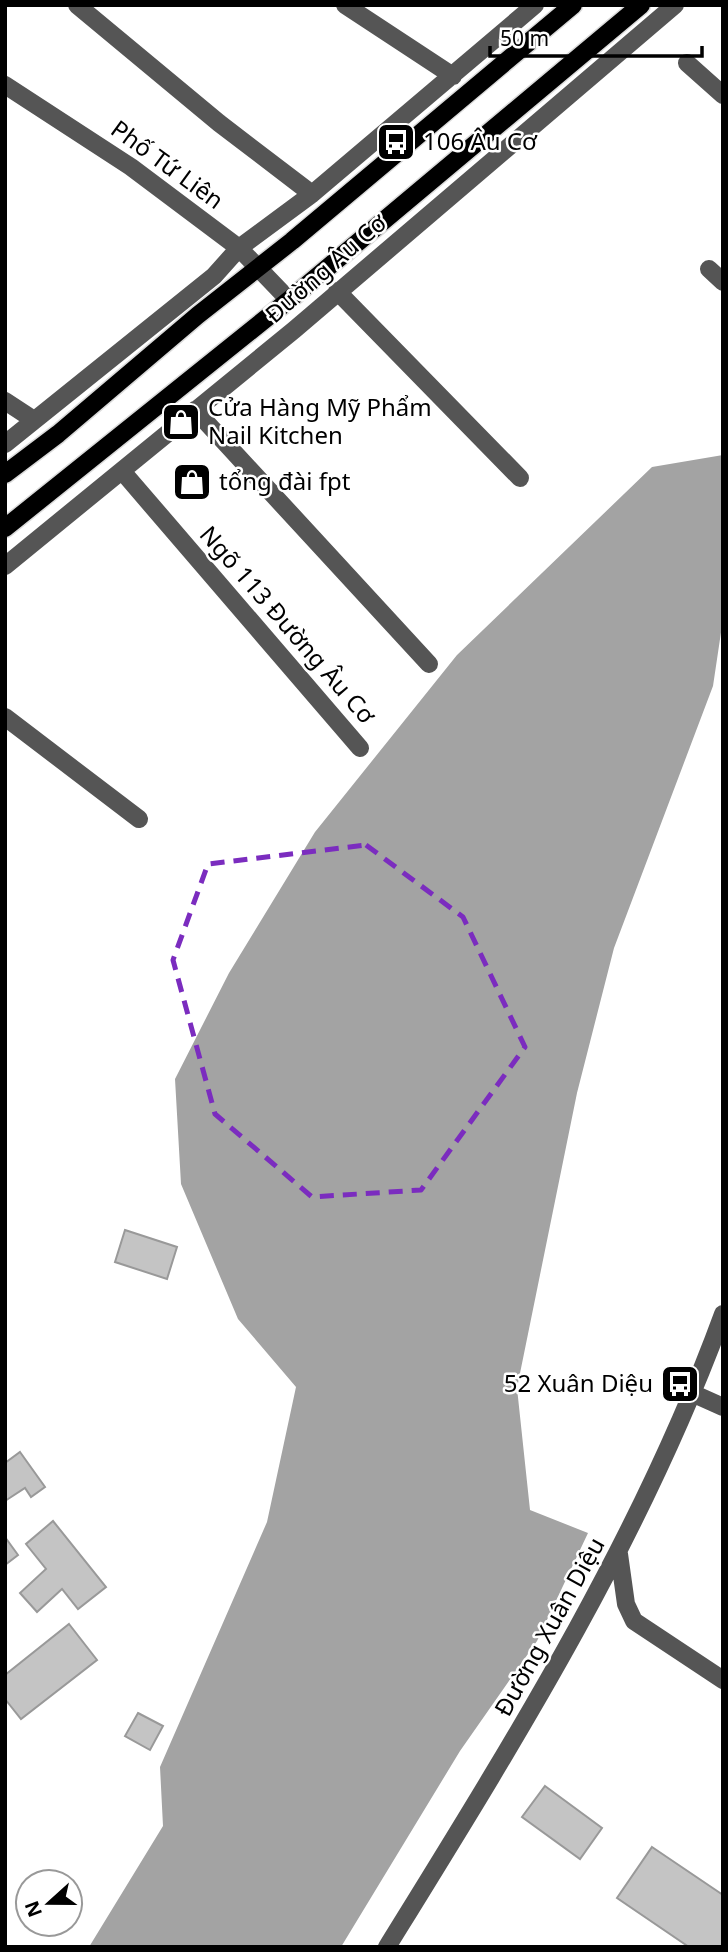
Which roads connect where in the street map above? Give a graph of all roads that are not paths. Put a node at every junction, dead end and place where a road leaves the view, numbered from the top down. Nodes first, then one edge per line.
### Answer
1 (76, 5) edge
2 (345, 5) edge
3 (535, 5) edge
4 (573, 5) edge
5 (641, 5) edge
6 (675, 5) edge
7 (687, 63) dead end
8 (453, 76) junction
9 (5, 85) edge
10 (723, 95) edge
11 (313, 194) junction
12 (239, 247) junction
13 (259, 267) junction
14 (709, 269) dead end
15 (723, 282) edge
16 (337, 291) junction
17 (289, 300) junction
18 (5, 401) edge
19 (195, 410) junction
20 (34, 420) junction
21 (5, 444) edge
22 (122, 471) junction
23 (5, 474) edge
24 (520, 478) dead end
25 (5, 528) edge
26 (5, 566) edge
27 (429, 664) dead end
28 (5, 717) edge
29 (360, 748) dead end
30 (139, 819) dead end
31 (723, 1314) edge
32 (694, 1394) junction
33 (723, 1407) edge
34 (619, 1554) junction
35 (723, 1680) edge
36 (387, 1947) edge

1 - 11 street
2 - 8 street
3 - 8 street
4 - 13 main road, Đường Âu Cơ
5 - 17 main road, Đường Âu Cơ
6 - 16 street, Đường Âu Cơ
7 - 10 street
8 - 11 street
9 - 12 street, Phố Tứ Liên
11 - 12 street
12 - 13 street, Phố Tứ Liên
12 - 20 street
13 - 17 street, Phố Tứ Liên
13 - 23 main road, Đường Âu Cơ
14 - 15 street
16 - 19 street, Đường Âu Cơ
16 - 24 street
17 - 25 main road, Đường Âu Cơ
18 - 20 street
19 - 22 street, Đường Âu Cơ
19 - 27 street
20 - 21 street
22 - 26 street, Đường Âu Cơ
22 - 29 street, Ngõ 113 Đường Âu Cơ
28 - 30 street
31 - 32 street, Đường Xuân Diệu
32 - 33 street
32 - 34 street, Đường Xuân Diệu
34 - 35 street
34 - 36 street, Đường Xuân Diệu

